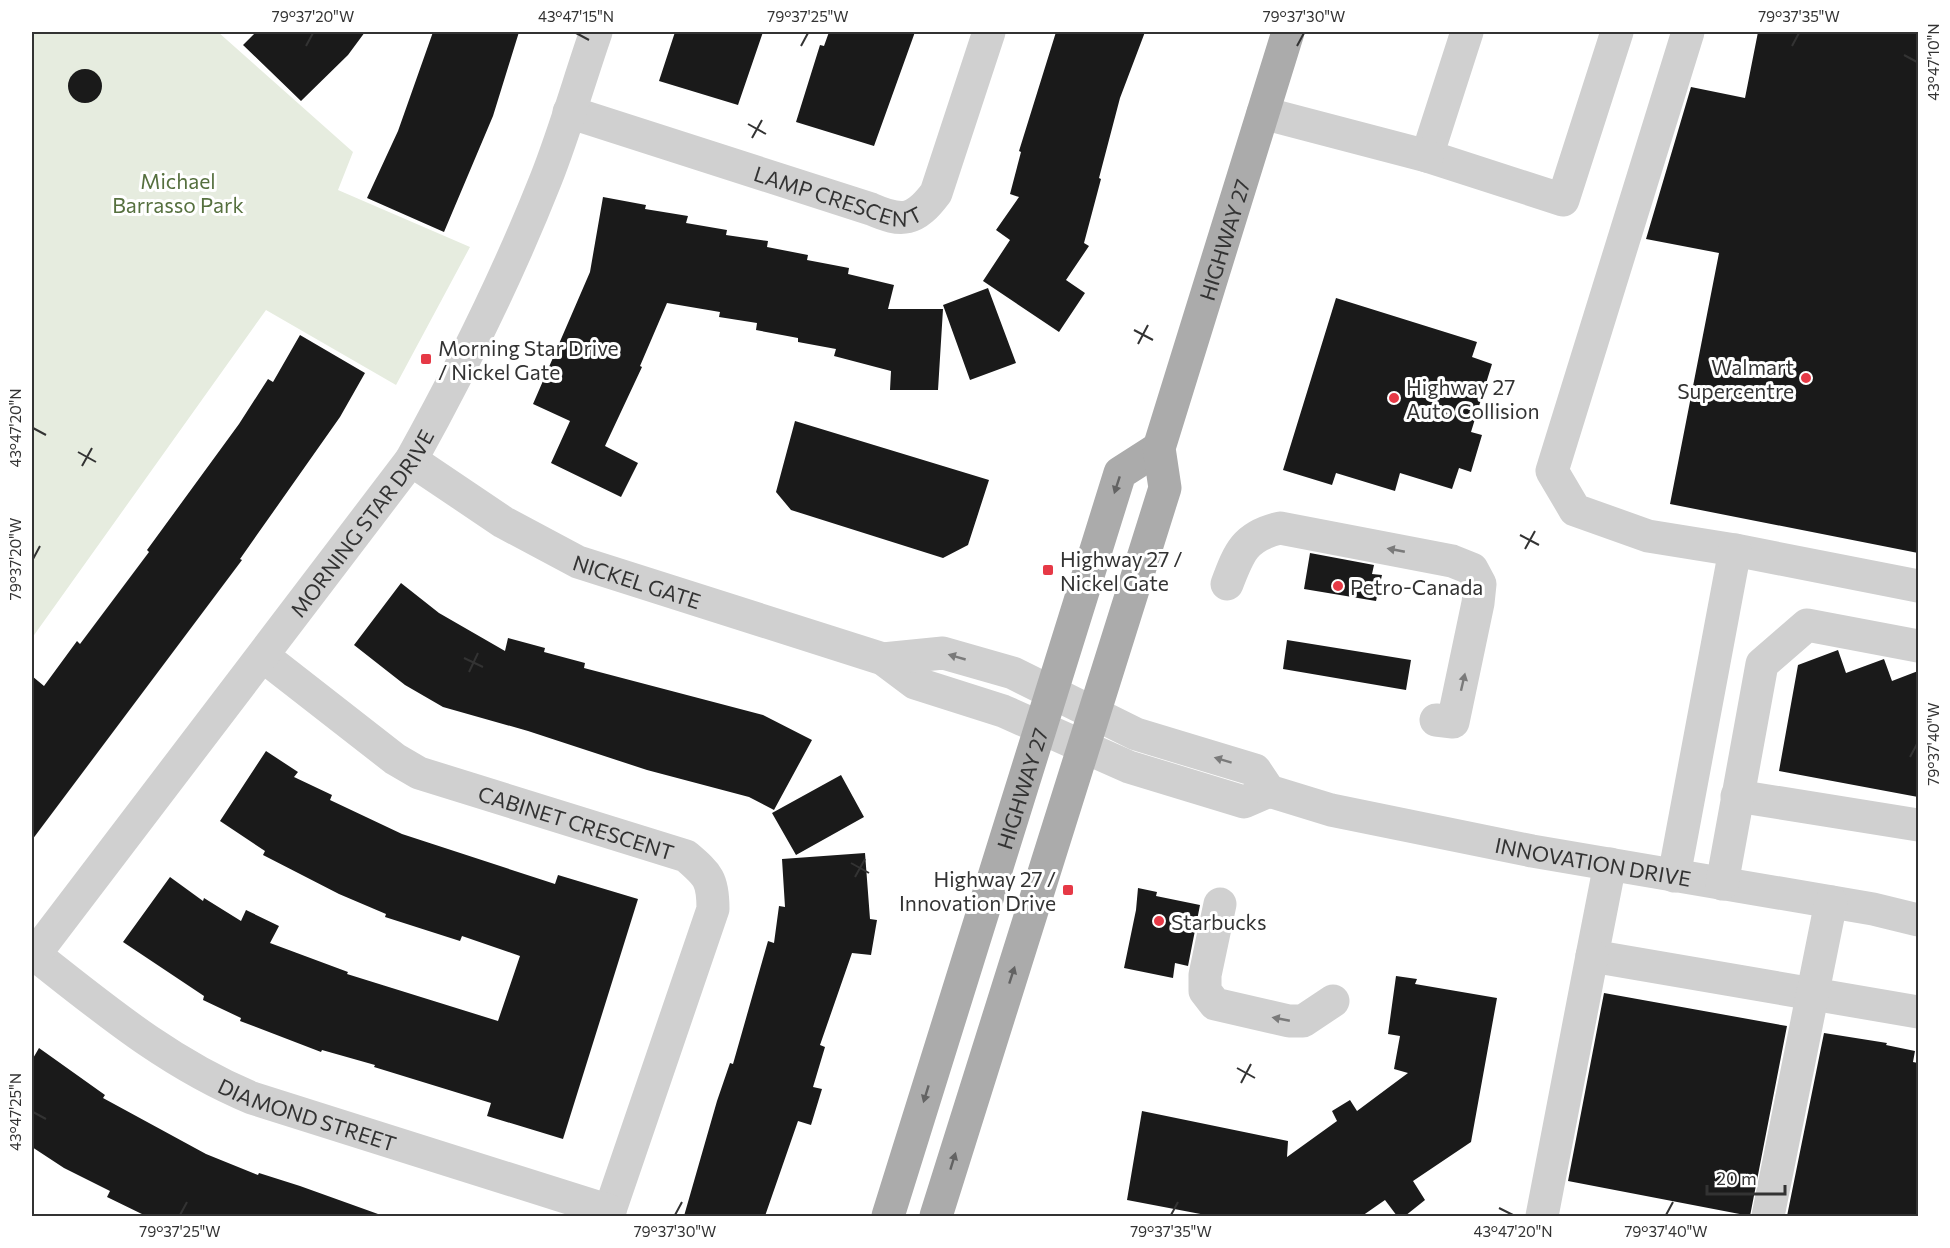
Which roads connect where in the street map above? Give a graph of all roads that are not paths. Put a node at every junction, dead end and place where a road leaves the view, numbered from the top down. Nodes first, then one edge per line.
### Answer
1 (596, 32) edge
2 (989, 32) edge
3 (1288, 32) edge
4 (1467, 32) edge
5 (1617, 32) edge
6 (1688, 32) edge
7 (569, 112) junction
8 (1263, 113) junction
9 (1427, 156) junction
10 (1160, 448) junction
11 (411, 460) junction
12 (1735, 550) junction
13 (1227, 584) dead end
14 (1918, 586) edge
15 (1918, 646) edge
16 (263, 656) junction
17 (882, 659) junction
18 (1051, 692) junction
19 (1095, 714) junction
20 (1436, 720) dead end
21 (1040, 728) junction
22 (1084, 747) junction
23 (1269, 791) junction
24 (1737, 796) junction
25 (1918, 825) edge
26 (1610, 864) junction
27 (1674, 876) junction
28 (1722, 884) junction
29 (1831, 902) junction
30 (1220, 904) dead end
31 (1918, 920) edge
32 (33, 956) edge
33 (1592, 956) junction
34 (1812, 994) junction
35 (1333, 1001) dead end
36 (1918, 1012) edge
37 (609, 1214) edge
38 (888, 1216) edge
39 (936, 1216) edge
40 (1542, 1216) edge
41 (1768, 1216) edge

1 - 7 street, MORNING STAR DRIVE
2 - 7 street, LAMP CRESCENT
3 - 8 main road, HIGHWAY 27
4 - 9 street
5 - 9 street
6 - 12 street
7 - 11 street, MORNING STAR DRIVE
8 - 9 street
8 - 10 main road, HIGHWAY 27
10 -> 18 main road, HIGHWAY 27
10 - 19 main road, HIGHWAY 27
11 - 16 street, MORNING STAR DRIVE
11 - 17 street, NICKEL GATE
12 - 14 street
12 - 27 street
20 -> 13 street
15 - 24 street
16 - 32 street, MORNING STAR DRIVE
16 - 37 street, CABINET CRESCENT
18 -> 17 street, NICKEL GATE
17 - 21 street, NICKEL GATE
18 - 19 street, NICKEL GATE
18 - 21 main road, HIGHWAY 27
19 - 22 main road, HIGHWAY 27
23 -> 19 street
21 - 22 street
21 -> 38 main road, HIGHWAY 27
22 - 23 street
39 -> 22 main road, HIGHWAY 27
23 - 26 street, INNOVATION DRIVE
24 - 25 street
24 - 28 street
26 - 27 street, INNOVATION DRIVE
26 - 33 street
27 - 28 street, INNOVATION DRIVE
28 - 29 street, INNOVATION DRIVE
29 - 31 street, INNOVATION DRIVE
29 - 34 street
35 -> 30 street
32 - 37 street, DIAMOND STREET
33 - 34 street
33 - 40 street
34 - 36 street
34 - 41 street

